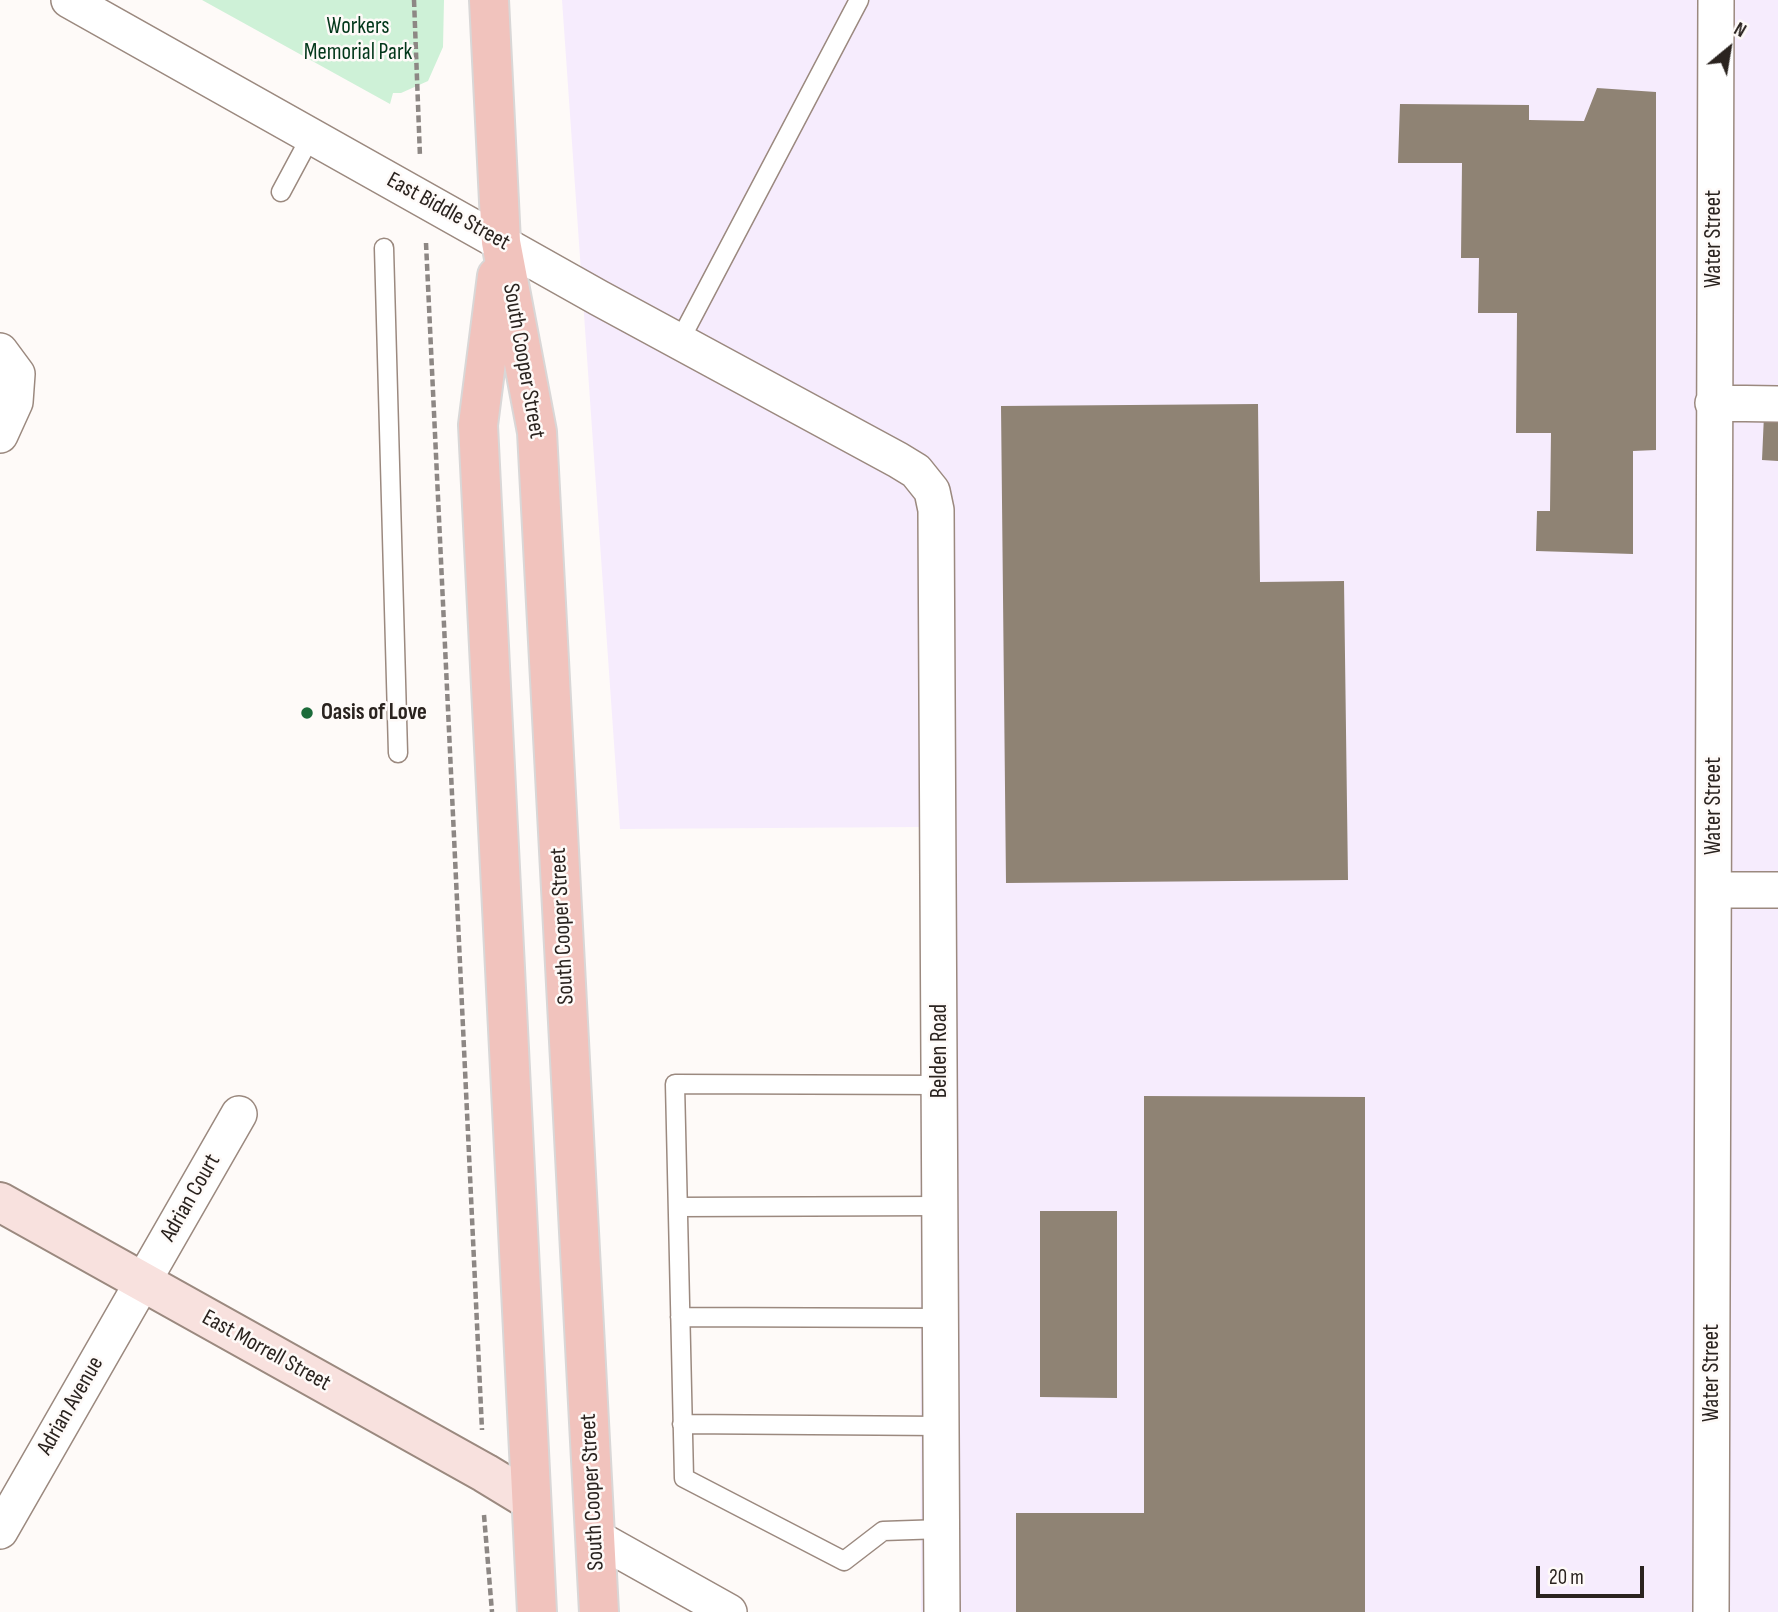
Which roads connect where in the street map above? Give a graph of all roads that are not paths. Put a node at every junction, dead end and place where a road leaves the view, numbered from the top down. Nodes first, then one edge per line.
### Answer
1 (69, 0) edge
2 (489, 0) edge
3 (859, 0) edge
4 (1716, 0) edge
5 (311, 136) junction
6 (281, 192) dead end
7 (501, 242) junction
8 (384, 248) dead end
9 (679, 342) junction
10 (8, 362) edge
11 (1713, 403) junction
12 (1778, 404) edge
13 (0, 435) edge
14 (932, 491) joint
15 (398, 753) dead end
16 (1714, 890) junction
17 (1778, 890) edge
18 (940, 1084) junction
19 (239, 1114) dead end
20 (0, 1202) edge
21 (940, 1206) junction
22 (678, 1207) junction
23 (142, 1282) junction
24 (680, 1317) junction
25 (941, 1318) junction
26 (682, 1424) junction
27 (941, 1426) junction
28 (531, 1501) junction
29 (942, 1529) junction
30 (0, 1531) edge
31 (595, 1537) junction
32 (537, 1612) edge
33 (599, 1612) edge
34 (729, 1612) edge
35 (942, 1612) edge
36 (1711, 1612) edge

1 - 5 street, East Biddle Street
2 - 7 main road, South Cooper Street
3 - 9 lane
4 - 11 street, Water Street
5 - 6 lane
5 - 7 street, East Biddle Street
7 - 9 street, East Biddle Street
7 - 28 main road, South Cooper Street
7 - 31 main road, South Cooper Street
8 - 15 lane
9 - 14 street, East Biddle Street
10 - 13 street
11 - 12 street
11 - 16 street, Water Street
14 - 18 street, Belden Road
16 - 17 street
16 - 36 street, Water Street
18 - 21 street, Belden Road
18 - 22 lane
19 - 23 street, Adrian Court
20 - 23 street, East Morrell Street
21 - 22 lane
21 - 25 street, Belden Road
22 - 24 lane
23 - 28 street, East Morrell Street
23 - 30 street, Adrian Avenue
24 - 25 lane
24 - 26 lane
25 - 27 street, Belden Road
26 - 27 lane
26 - 29 lane
27 - 29 street, Belden Road
28 - 31 main road
28 - 32 main road, South Cooper Street
29 - 35 street, Belden Road
31 - 33 main road, South Cooper Street
31 - 34 street

